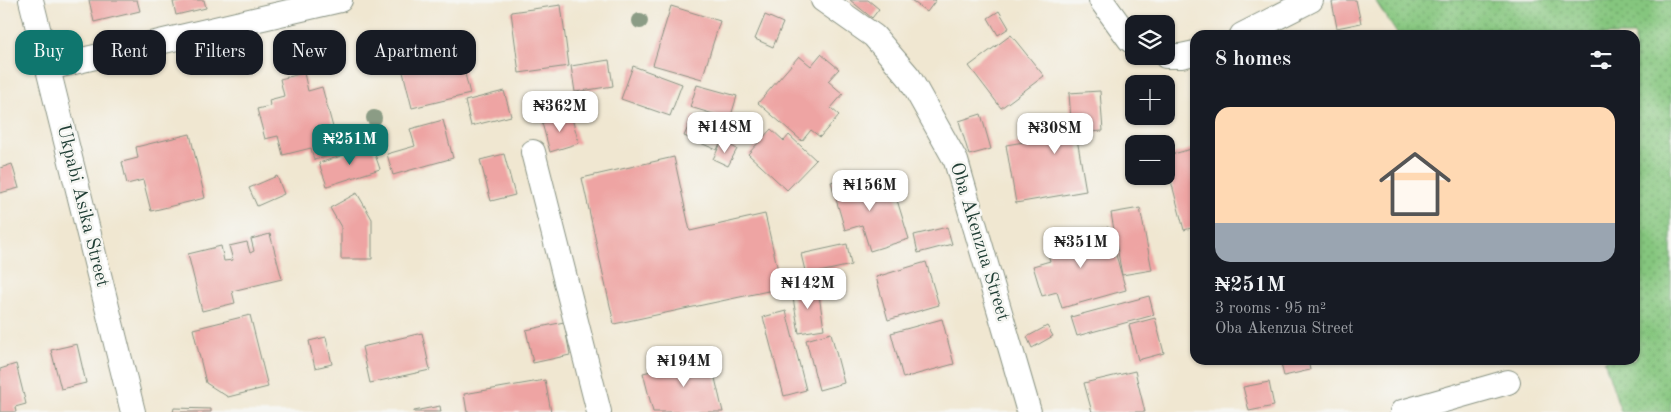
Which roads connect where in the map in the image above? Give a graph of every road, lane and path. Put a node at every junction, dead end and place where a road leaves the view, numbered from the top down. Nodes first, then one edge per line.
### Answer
1 (31, 0) edge
2 (340, 0) edge
3 (823, 0) edge
4 (1101, 0) edge
5 (1311, 0) edge
6 (38, 30) edge
7 (1252, 30) edge
8 (1125, 33) edge
9 (1190, 54) edge
10 (1175, 56) edge
11 (83, 60) edge
12 (50, 75) edge
13 (533, 152) dead end
14 (1508, 382) dead end
15 (133, 412) edge
16 (599, 412) edge
17 (1029, 412) edge
18 (1402, 412) edge

1 - 6 street, Ukpabi Asika Street
2 - 11 street
3 - 17 street, Oba Akenzua Street
4 - 8 street
5 - 7 street
9 - 10 street
12 - 15 street, Ukpabi Asika Street
13 - 16 street
14 - 18 street

